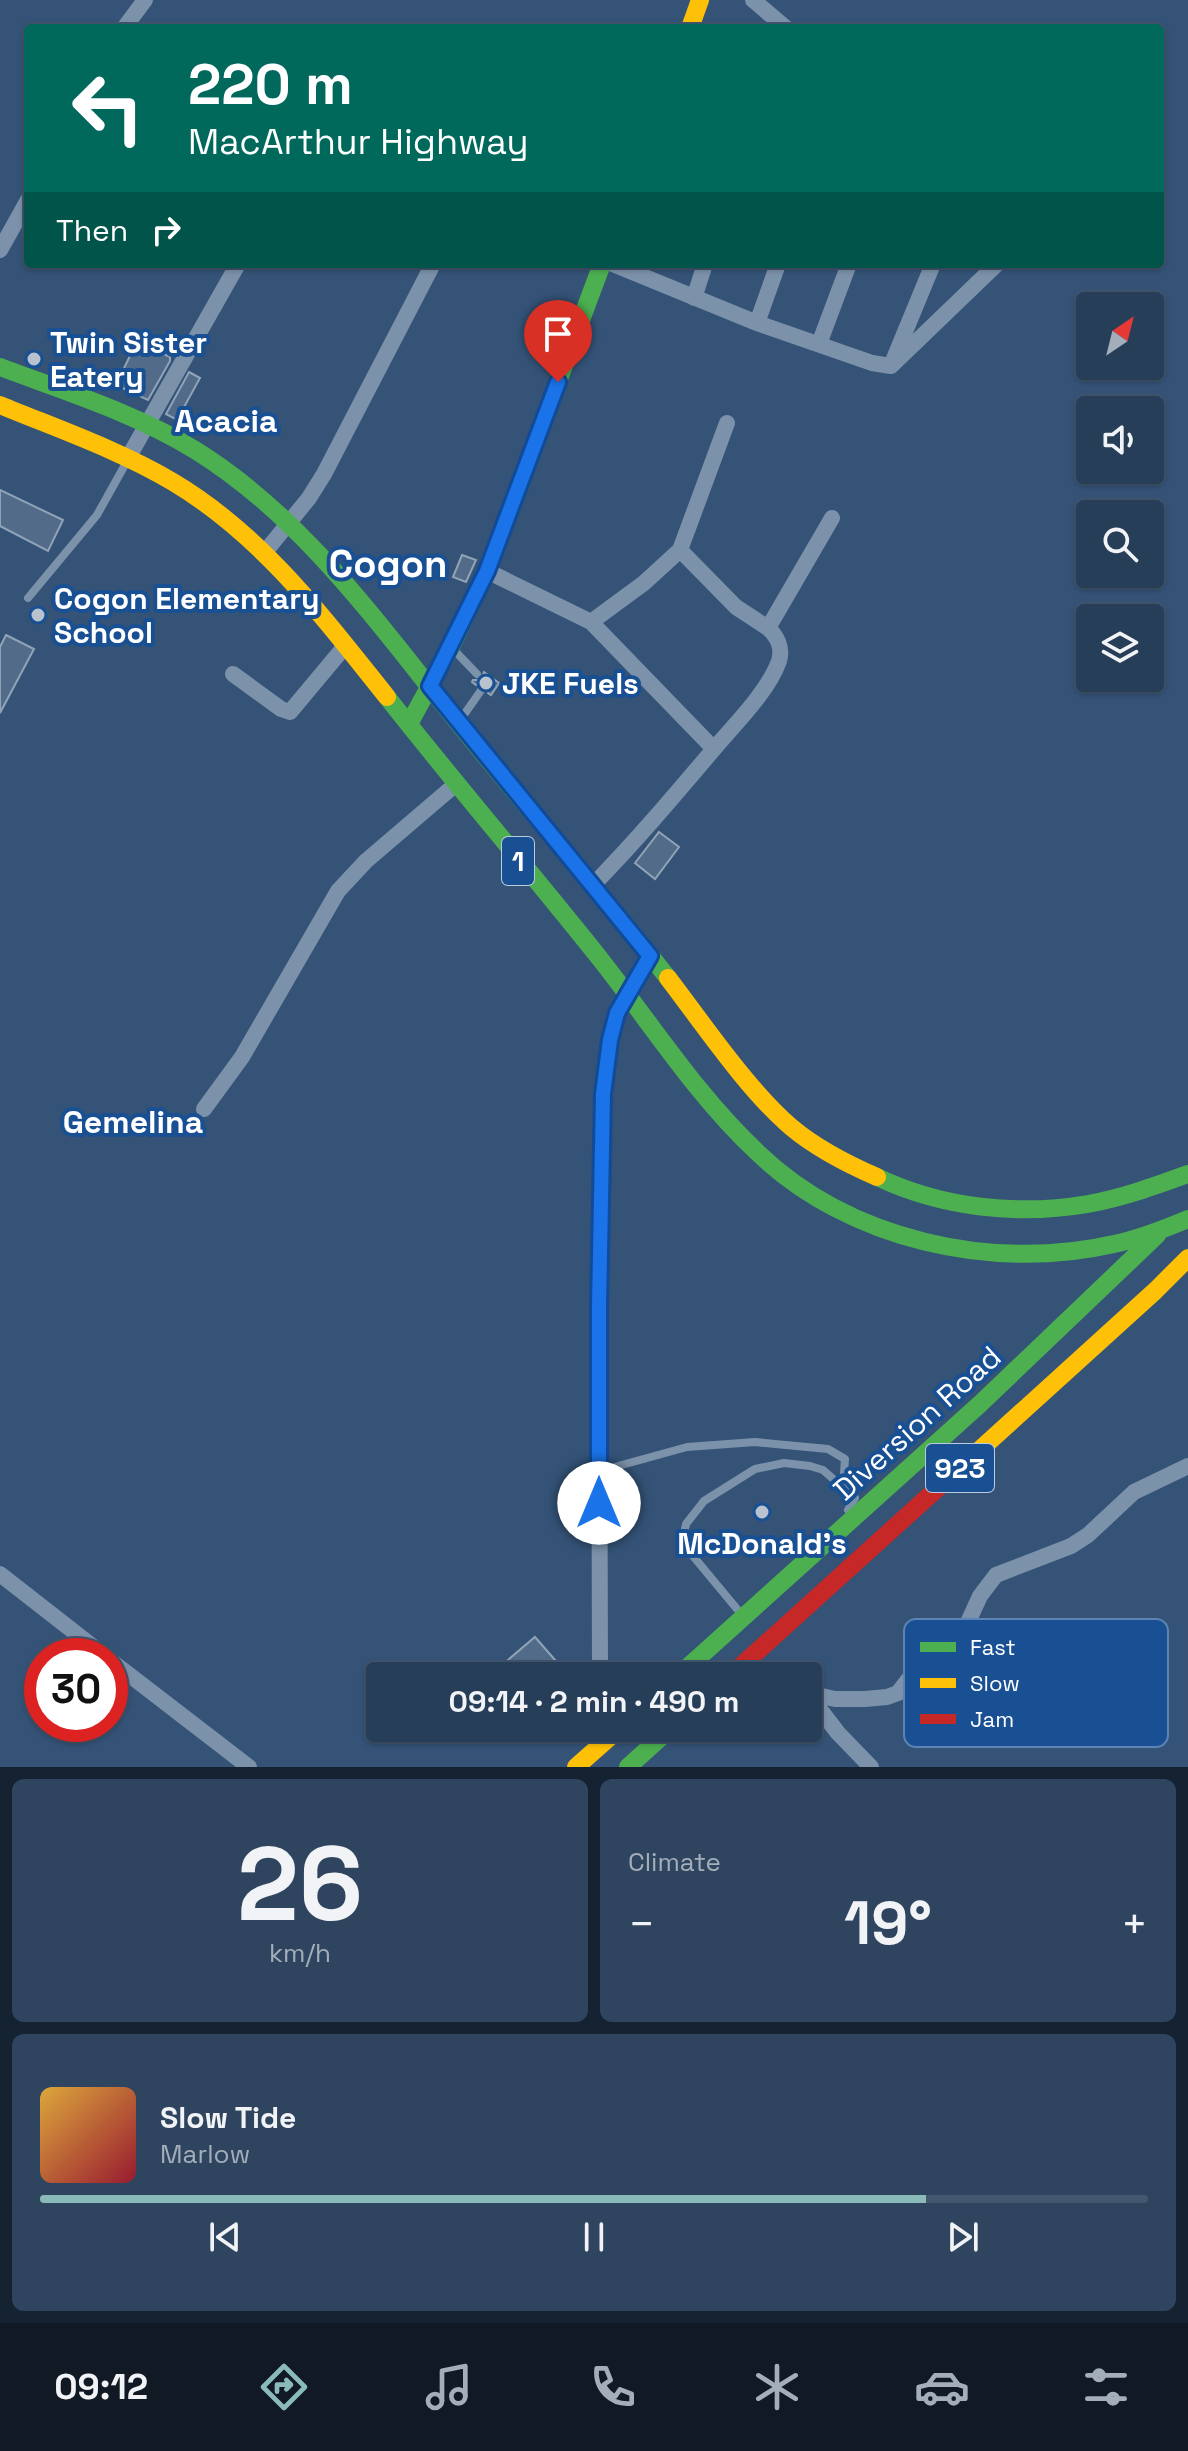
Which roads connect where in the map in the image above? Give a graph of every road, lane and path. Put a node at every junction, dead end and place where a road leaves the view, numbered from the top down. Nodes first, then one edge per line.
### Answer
1 (145, 0) edge
2 (700, 0) edge
3 (753, 0) edge
4 (127, 24) edge
5 (691, 24) edge
6 (781, 24) edge
7 (24, 207) edge
8 (0, 250) edge
9 (236, 268) edge
10 (431, 268) edge
11 (601, 268) edge
12 (623, 268) edge
13 (704, 268) edge
14 (777, 268) edge
15 (848, 268) edge
16 (931, 268) edge
17 (993, 268) edge
18 (694, 298) junction
19 (757, 323) junction
20 (819, 344) junction
21 (891, 366) junction
22 (0, 367) edge
23 (0, 405) edge
24 (147, 423) junction
25 (727, 423) dead end
26 (128, 458) junction
27 (832, 518) dead end
28 (289, 522) junction
29 (680, 550) junction
30 (265, 552) junction
31 (487, 571) junction
32 (28, 598) dead end
33 (591, 622) junction
34 (768, 628) junction
35 (346, 645) junction
36 (451, 647) junction
37 (233, 674) dead end
38 (477, 674) dead end
39 (430, 686) junction
40 (482, 689) dead end
41 (458, 723) junction
42 (409, 724) junction
43 (714, 749) junction
44 (456, 784) junction
45 (594, 884) junction
46 (650, 956) junction
47 (627, 994) junction
48 (204, 1109) dead end
49 (1188, 1174) edge
50 (1188, 1204) edge
51 (1188, 1219) edge
52 (1163, 1229) junction
53 (1059, 1253) junction
54 (1188, 1258) edge
55 (1088, 1304) junction
56 (1188, 1466) edge
57 (599, 1472) junction
58 (843, 1487) junction
59 (835, 1535) junction
60 (0, 1574) edge
61 (744, 1618) junction
62 (970, 1619) edge
63 (82, 1638) edge
64 (747, 1660) joint
65 (600, 1662) edge
66 (694, 1662) edge
67 (750, 1662) edge
68 (128, 1674) edge
69 (904, 1685) edge
70 (822, 1697) edge
71 (822, 1712) edge
72 (596, 1742) edge
73 (601, 1742) edge
74 (656, 1742) edge
75 (249, 1767) edge
76 (576, 1767) edge
77 (603, 1767) edge
78 (628, 1767) edge
79 (871, 1767) edge

1 - 4 street
2 - 5 main road
3 - 6 street
7 - 8 street
9 - 24 street
10 - 28 street
11 - 31 main road
12 - 18 street
13 - 18 street
14 - 19 street
15 - 20 street
16 - 21 street
17 - 21 street
18 - 19 street
19 - 20 street
20 - 21 street
22 - 24 main road, 1
23 - 26 main road, 1
24 - 26 street
24 - 28 main road, 1
25 - 29 street
26 - 30 main road, 1
26 - 32 lane
27 - 34 street
28 - 30 street
28 - 39 main road, 1
29 - 33 street
29 - 34 street
30 - 35 main road, 1
31 - 33 street
31 - 36 main road
33 - 43 street
34 - 43 street
35 - 37 street
35 - 42 main road, 1
36 - 38 lane
36 - 39 main road
39 - 41 main road, 1
39 - 42 main road
40 - 41 lane
41 - 45 main road, 1
42 - 44 main road, 1
43 - 45 street
44 - 47 main road, 1
44 - 48 street
45 - 46 main road, 1
46 - 47 street
46 - 49 main road, 1
47 - 53 main road, 1
47 - 57 street
50 - 52 main road, Diversion Road / 923
51 - 52 main road, 1
52 - 53 main road, 1
52 - 55 main road, Diversion Road / 923
53 - 55 main road
54 - 64 main road, Diversion Road / 923
55 - 59 main road, Diversion Road / 923
56 - 62 street
57 - 58 lane
57 - 65 street
58 - 59 lane
58 - 61 lane
59 - 61 main road, Diversion Road / 923
60 - 63 street
61 - 66 main road, Diversion Road / 923
64 - 67 street
68 - 75 street
69 - 70 street
71 - 79 street
72 - 76 main road
73 - 77 street
74 - 78 main road

